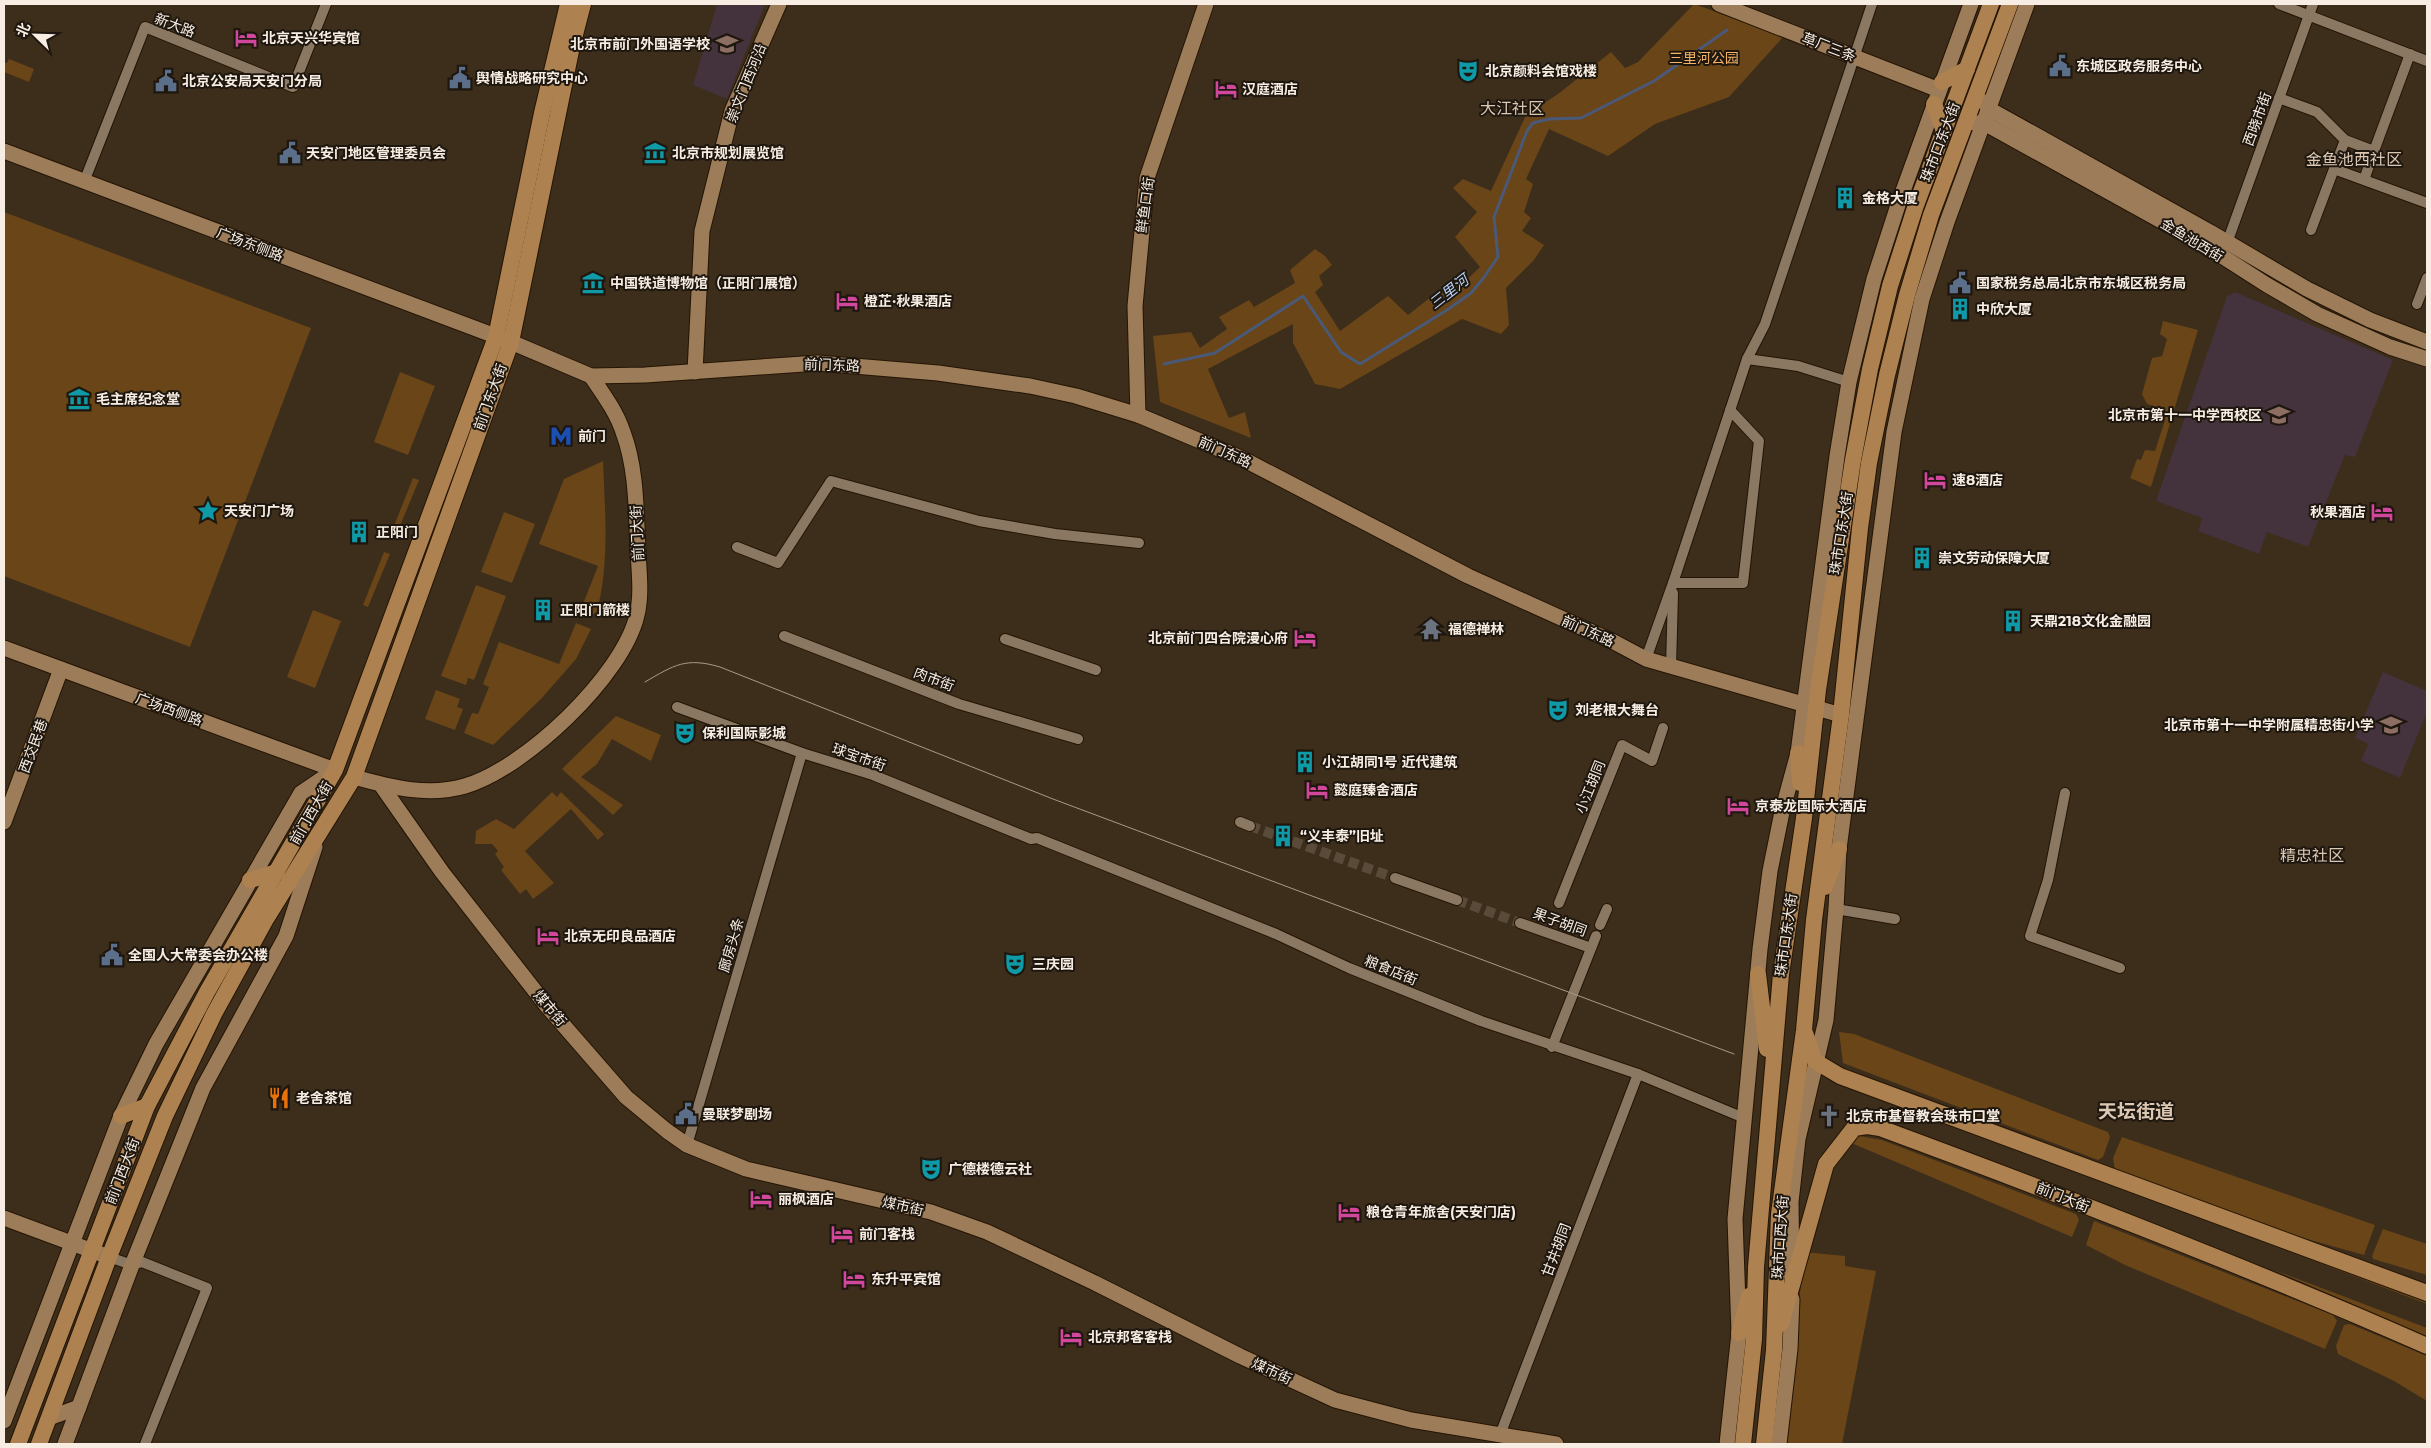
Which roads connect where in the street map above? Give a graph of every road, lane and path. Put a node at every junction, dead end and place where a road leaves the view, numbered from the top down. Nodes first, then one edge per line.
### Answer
1 (326, 4) edge
2 (568, 4) edge
3 (583, 4) edge
4 (779, 4) edge
5 (1206, 4) edge
6 (1719, 4) edge
7 (1872, 4) edge
8 (1971, 4) edge
9 (1991, 4) edge
10 (2010, 4) edge
11 (2027, 4) edge
12 (2278, 4) edge
13 (2313, 4) edge
14 (2309, 16) junction
15 (2410, 54) junction
16 (1854, 56) junction
17 (2427, 60) edge
18 (1968, 69) junction
19 (1979, 87) junction
20 (1938, 92) junction
21 (2279, 98) junction
22 (1987, 116) junction
23 (1944, 131) junction
24 (1962, 134) junction
25 (2345, 140) junction
26 (4, 151) edge
27 (2374, 151) junction
28 (2334, 169) junction
29 (2364, 180) junction
30 (84, 182) junction
31 (2427, 203) edge
32 (2311, 230) dead end
33 (2227, 243) junction
34 (2427, 278) edge
35 (2417, 304) dead end
36 (503, 340) junction
37 (2427, 342) edge
38 (1747, 359) junction
39 (2427, 359) edge
40 (695, 372) junction
41 (591, 376) junction
42 (1849, 382) junction
43 (1730, 410) junction
44 (1138, 415) junction
45 (1139, 543) dead end
46 (737, 547) dead end
47 (1673, 583) junction
48 (784, 636) dead end
49 (1005, 639) dead end
50 (4, 648) edge
51 (1646, 659) junction
52 (1823, 659) junction
53 (1846, 665) junction
54 (1671, 667) junction
55 (61, 669) junction
56 (1096, 670) dead end
57 (677, 707) dead end
58 (1810, 708) junction
59 (1841, 715) junction
60 (1663, 728) dead end
61 (1078, 739) dead end
62 (802, 753) junction
63 (1798, 753) junction
64 (335, 770) junction
65 (354, 777) junction
66 (381, 785) junction
67 (2065, 793) dead end
68 (1804, 818) junction
69 (4, 822) edge
70 (321, 828) junction
71 (1031, 838) joint
72 (1838, 848) junction
73 (277, 872) junction
74 (1394, 878) tunnel mouth
75 (250, 880) junction
76 (1456, 900) tunnel mouth
77 (1559, 902) dead end
78 (1607, 909) dead end
79 (1836, 909) junction
80 (1895, 919) dead end
81 (1814, 920) junction
82 (1520, 922) tunnel mouth
83 (1600, 925) dead end
84 (1596, 936) dead end
85 (1591, 948) junction
86 (2120, 968) dead end
87 (1758, 974) junction
88 (1804, 1030) junction
89 (1552, 1047) junction
90 (1815, 1061) junction
91 (1638, 1074) junction
92 (1770, 1081) junction
93 (147, 1106) junction
94 (121, 1116) junction
95 (1744, 1118) junction
96 (688, 1144) junction
97 (1779, 1214) junction
98 (4, 1218) edge
99 (71, 1244) junction
100 (91, 1251) junction
101 (109, 1257) junction
102 (132, 1265) junction
103 (1756, 1267) junction
104 (1792, 1285) junction
105 (2427, 1293) edge
106 (1739, 1333) junction
107 (2427, 1346) edge
108 (1774, 1350) junction
109 (79, 1407) junction
110 (49, 1418) junction
111 (4, 1422) edge
112 (1500, 1435) junction
113 (18, 1444) edge
114 (39, 1444) edge
115 (65, 1444) edge
116 (145, 1444) edge
117 (1556, 1444) edge
118 (1727, 1444) edge
119 (1743, 1444) edge
120 (1764, 1444) edge
121 (1779, 1444) edge

1 - 30 street, 新大路
2 - 36 main road, 前门东大街
3 - 36 main road, 前门东大街
4 - 40 street, 崇文门西河沿
5 - 44 street, 鲜鱼口街
6 - 16 street, 草厂三条
7 - 16 street
8 - 20 street, 珠市口东大街
9 - 18 main road, 珠市口东大街
10 - 19 main road, 珠市口东大街
11 - 22 street
12 - 14 street
13 - 14 street, 西晓市街
14 - 15 street
14 - 21 street, 西晓市街
15 - 17 street
15 - 27 street
16 - 20 street, 草厂三条
16 - 38 street
18 - 20 main road
18 - 23 main road, 珠市口东大街
19 - 22 street
19 - 24 main road, 珠市口东大街
20 - 23 main road
20 - 42 street, 珠市口东大街
21 - 25 street
21 - 33 street, 西晓市街
22 - 24 street
22 - 33 street, 金鱼池西街
22 - 39 street, 金鱼池西街
22 - 72 street
23 - 52 main road, 珠市口东大街
24 - 53 main road, 珠市口东大街
25 - 27 street
25 - 28 street
26 - 30 street, 广场东侧路
27 - 29 street
28 - 29 street
28 - 32 street
29 - 31 street
30 - 36 street, 广场东侧路
33 - 37 street, 金鱼池西街
34 - 35 street
36 - 41 street, 广场东侧路
36 - 64 main road, 前门东大街
36 - 65 main road, 前门东大街
38 - 42 street
38 - 43 street
40 - 41 street, 前门东路
40 - 44 street, 前门东路
41 - 66 street, 前门大街
42 - 58 street, 珠市口东大街
43 - 47 street
43 - 47 street
44 - 51 street, 前门东路
45 - 46 street
47 - 51 street
47 - 54 street
48 - 61 street, 肉市街
49 - 56 street
50 - 55 street, 广场西侧路
51 - 54 street, 前门东路
52 - 53 main road
52 - 58 main road, 珠市口东大街
53 - 59 main road, 珠市口东大街
54 - 58 street, 前门东路
55 - 64 street, 广场西侧路
55 - 69 street, 西交民巷
57 - 62 street, 球宝市街
58 - 59 street, 前门东路
58 - 63 street, 珠市口东大街
58 - 68 main road, 珠市口东大街
59 - 81 main road, 珠市口东大街
60 - 77 street, 小江胡同
62 - 71 street, 球宝市街
62 - 96 street, 廊房头条
63 - 68 main road
63 - 87 street, 珠市口东大街
64 - 65 main road
64 - 73 main road, 前门西大街
64 - 75 street, 前门西大街
65 - 66 street
65 - 70 main road, 前门西大街
66 - 96 street, 煤市街
67 - 86 street
68 - 92 main road, 珠市口东大街
70 - 101 main road, 前门西大街
70 - 102 street, 前门西大街
71 - 89 street, 粮食店街
72 - 79 street
72 - 81 main road
73 - 75 main road
73 - 93 main road, 前门西大街
74 - 76 street
75 - 94 street, 前门西大街
78 - 83 street
79 - 80 street
79 - 90 street
81 - 88 main road, 珠市口东大街
82 - 85 street, 果子胡同
84 - 85 street
85 - 89 street
87 - 92 main road
87 - 95 street, 珠市口东大街
88 - 90 main road
88 - 97 main road, 珠市口西大街
89 - 91 street, 粮食店街
90 - 104 street, 珠市口西大街
90 - 105 main road
91 - 95 street, 粮食店街
91 - 112 street, 甘井胡同
92 - 103 main road, 珠市口西大街
93 - 94 main road
93 - 100 main road, 前门西大街
94 - 99 street, 前门西大街
95 - 106 street
96 - 112 street, 煤市街
97 - 104 main road
97 - 108 main road, 珠市口西大街
98 - 99 street
99 - 100 street
99 - 111 street, 前门西大街
100 - 101 street
100 - 113 main road, 前门西大街
101 - 102 street
101 - 110 main road, 前门西大街
102 - 109 street, 前门西大街
102 - 116 street
103 - 106 main road
103 - 119 main road, 珠市口西大街
104 - 107 main road, 前门大街
104 - 108 main road, 前门大街
104 - 121 street, 珠市口西大街
106 - 118 street
108 - 120 main road, 珠市口西大街
109 - 110 street
109 - 115 street, 前门西大街
110 - 114 main road, 前门西大街
112 - 117 street, 煤市街

